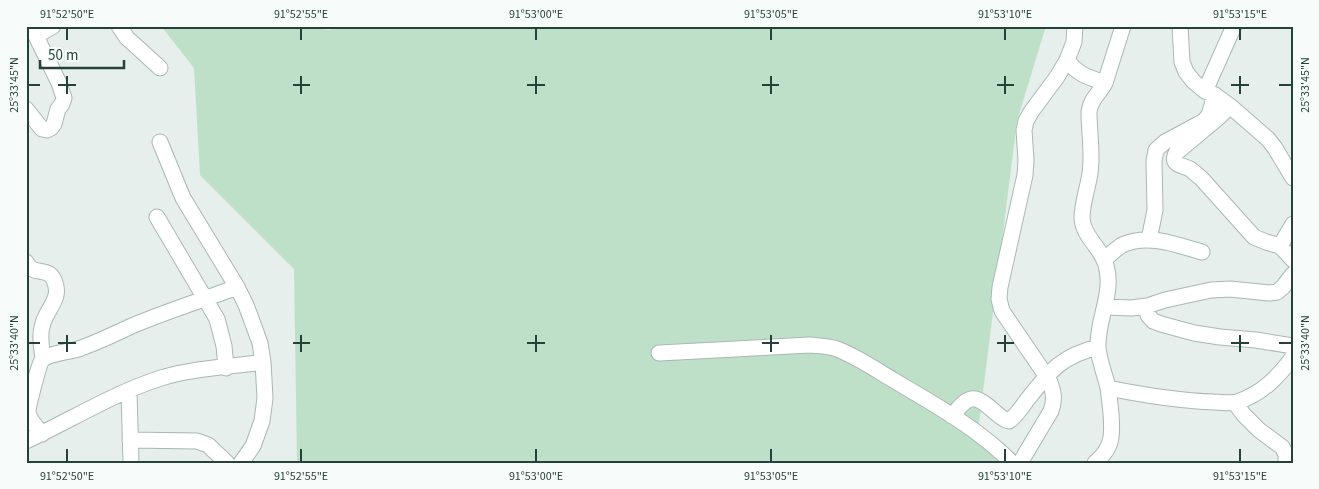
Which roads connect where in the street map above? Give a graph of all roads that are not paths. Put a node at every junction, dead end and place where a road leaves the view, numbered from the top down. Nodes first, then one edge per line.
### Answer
1 (52, 26) edge
2 (119, 26) edge
3 (1075, 26) edge
4 (1180, 26) edge
5 (1234, 26) edge
6 (1118, 28) edge
7 (33, 31) edge
8 (1067, 60) junction
9 (160, 68) dead end
10 (1105, 83) junction
11 (1210, 93) junction
12 (1230, 106) junction
13 (26, 109) edge
14 (160, 142) dead end
15 (1293, 178) edge
16 (157, 217) dead end
17 (1293, 224) edge
18 (1149, 240) junction
19 (1280, 246) junction
20 (1202, 252) dead end
21 (1104, 259) junction
22 (1293, 260) edge
23 (26, 262) edge
24 (1293, 274) edge
25 (237, 287) junction
26 (206, 299) junction
27 (1147, 306) junction
28 (1105, 307) junction
29 (1293, 346) edge
30 (1098, 347) junction
31 (659, 353) dead end
32 (1293, 357) edge
33 (43, 359) junction
34 (263, 362) junction
35 (226, 368) junction
36 (1046, 376) junction
37 (1108, 388) junction
38 (129, 391) junction
39 (28, 402) edge
40 (1235, 402) junction
41 (952, 416) junction
42 (42, 434) junction
43 (130, 440) junction
44 (26, 442) edge
45 (1288, 455) edge
46 (1097, 462) edge
47 (131, 463) edge
48 (227, 463) edge
49 (241, 463) edge
50 (1012, 463) edge
51 (1020, 463) edge

1 - 7 street
2 - 9 street
3 - 8 street
4 - 11 street
5 - 11 street
6 - 10 street
7 - 13 street
8 - 10 street
8 - 36 street
10 - 21 street
11 - 12 street
11 - 18 street
12 - 15 street
12 - 19 street
14 - 25 street
16 - 26 street
17 - 19 street
18 - 20 street
18 - 21 street
19 - 22 street
21 - 28 street
23 - 33 street
24 - 27 street
25 - 26 street
25 - 34 street
26 - 33 street
26 - 35 street
27 - 28 street
27 - 29 street
28 - 30 street
30 - 36 street
30 - 37 street
31 - 41 street
32 - 40 street
33 - 39 street
34 - 35 street
34 - 49 street
35 - 38 street
36 - 41 street
36 - 51 street
37 - 40 street
37 - 46 street
38 - 42 street
38 - 43 street
39 - 42 street
40 - 45 street
41 - 50 street
42 - 44 street
43 - 47 street
43 - 48 street

